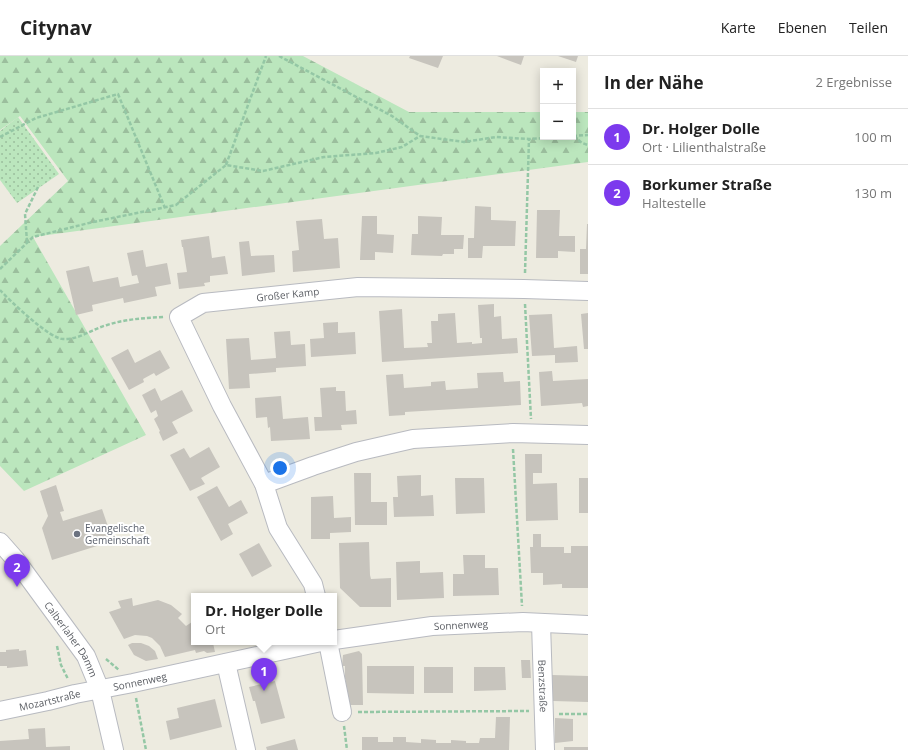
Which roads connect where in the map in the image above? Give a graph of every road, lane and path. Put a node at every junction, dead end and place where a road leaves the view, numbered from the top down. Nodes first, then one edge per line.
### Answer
1 (266, 56) edge
2 (278, 56) edge
3 (588, 135) edge
4 (420, 136) junction
5 (576, 136) edge
6 (0, 137) edge
7 (540, 138) edge
8 (576, 138) edge
9 (588, 145) edge
10 (226, 165) junction
11 (39, 184) dead end
12 (165, 208) junction
13 (27, 242) junction
14 (0, 269) edge
15 (0, 290) edge
16 (588, 291) edge
17 (178, 316) junction
18 (513, 433) junction
19 (588, 435) edge
20 (264, 484) junction
21 (0, 542) edge
22 (315, 593) edge
23 (523, 622) junction
24 (541, 623) junction
25 (588, 625) edge
26 (337, 640) edge
27 (56, 642) dead end
28 (308, 645) edge
29 (329, 645) edge
30 (226, 664) junction
31 (133, 683) junction
32 (100, 690) junction
33 (75, 694) junction
34 (0, 711) edge
35 (342, 712) junction
36 (543, 712) junction
37 (588, 714) edge
38 (114, 750) edge
39 (146, 750) edge
40 (246, 750) edge
41 (347, 750) edge
42 (545, 750) edge

1 - 10 path
2 - 4 path
3 - 5 path
4 - 7 path
4 - 10 path
6 - 12 path
8 - 9 path
10 - 12 path
11 - 13 path
12 - 13 path
13 - 14 path
15 - 17 path
16 - 17 street, Großer Kamp
17 - 20 street
18 - 19 street
18 - 20 street
18 - 23 path
20 - 22 street
21 - 32 street, Calberlaher Damm
23 - 24 street, Sonnenweg
23 - 26 street, Sonnenweg
24 - 25 street, Sonnenweg
24 - 36 street, Benzstraße
27 - 33 path
28 - 30 street, Sonnenweg
29 - 35 street
30 - 31 street, Sonnenweg
30 - 40 street
31 - 32 street, Sonnenweg
31 - 39 path
32 - 33 street, Mozartstraße
32 - 38 street, Calberlaher Damm
33 - 34 street, Mozartstraße
35 - 36 path
35 - 41 path
36 - 37 path
36 - 42 street, Benzstraße

